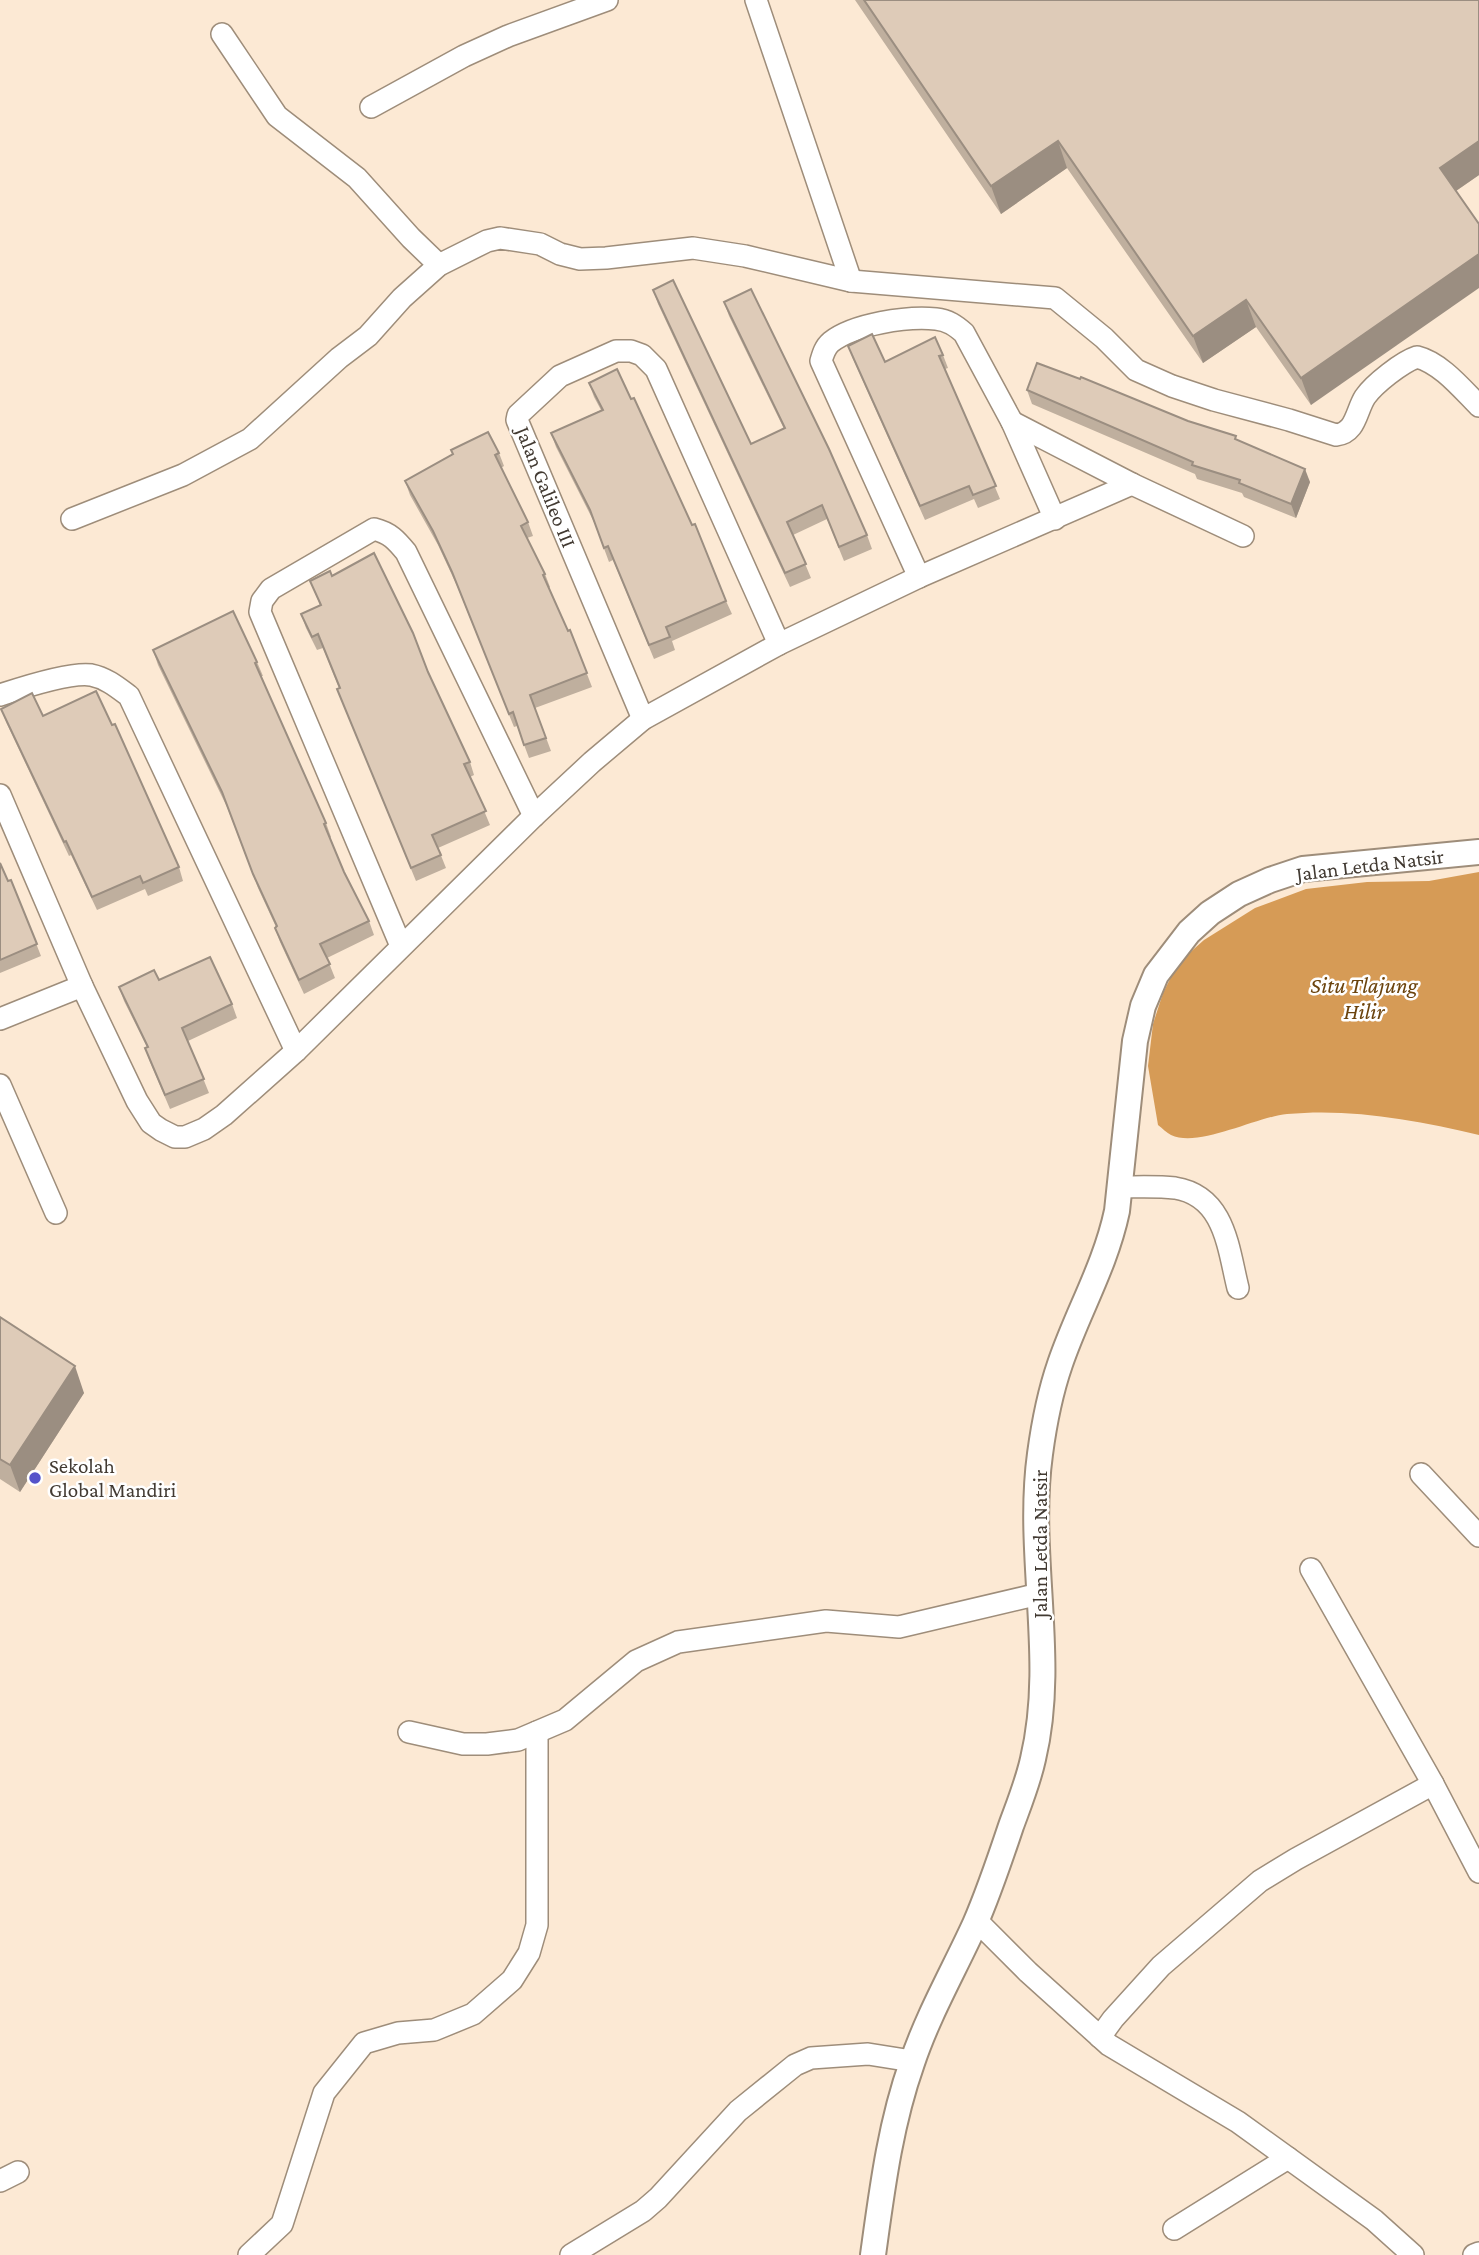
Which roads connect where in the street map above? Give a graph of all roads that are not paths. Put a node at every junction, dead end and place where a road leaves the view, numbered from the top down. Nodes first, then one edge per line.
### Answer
1 (607, 0) edge
2 (756, 0) edge
3 (222, 34) dead end
4 (371, 107) dead end
5 (439, 265) junction
6 (851, 281) junction
7 (1479, 406) edge
8 (1012, 422) junction
9 (1132, 484) junction
10 (72, 519) dead end
11 (1055, 519) junction
12 (1243, 536) dead end
13 (919, 577) junction
14 (779, 644) junction
15 (0, 695) edge
16 (643, 719) junction
17 (0, 795) edge
18 (534, 816) junction
19 (1479, 852) edge
20 (401, 946) junction
21 (82, 986) junction
22 (0, 1019) edge
23 (296, 1051) junction
24 (0, 1085) edge
25 (1119, 1187) junction
26 (56, 1213) dead end
27 (1238, 1288) dead end
28 (1421, 1474) dead end
29 (1479, 1536) edge
30 (1311, 1569) dead end
31 (1039, 1594) junction
32 (409, 1732) dead end
33 (537, 1732) junction
34 (1433, 1784) junction
35 (1479, 1872) edge
36 (976, 1920) junction
37 (1100, 2037) junction
38 (912, 2061) junction
39 (1288, 2158) junction
40 (1174, 2229) dead end
41 (249, 2255) edge
42 (571, 2255) edge
43 (873, 2255) edge
44 (1413, 2255) edge

1 - 4 street
2 - 6 street
3 - 5 street
5 - 6 street
5 - 10 street
6 - 7 street
8 - 9 street
8 - 11 street
8 - 13 street
9 - 11 street
9 - 12 street
11 - 13 street
13 - 14 street
14 - 16 street
14 - 16 street, Jalan Galileo III
15 - 23 street
16 - 18 street
17 - 21 street
18 - 20 street
18 - 20 street
19 - 25 street, Jalan Letda Natsir
20 - 23 street
21 - 22 street
21 - 23 street
24 - 26 street
25 - 27 street
25 - 31 street, Jalan Letda Natsir
28 - 29 street
30 - 34 street
31 - 33 street
31 - 36 street, Jalan Letda Natsir
32 - 33 street
33 - 41 street
34 - 35 street
34 - 37 street
36 - 37 street
36 - 38 street, Jalan Letda Natsir
37 - 39 street
38 - 42 street
38 - 43 street, Jalan Letda Natsir
39 - 40 street
39 - 44 street

